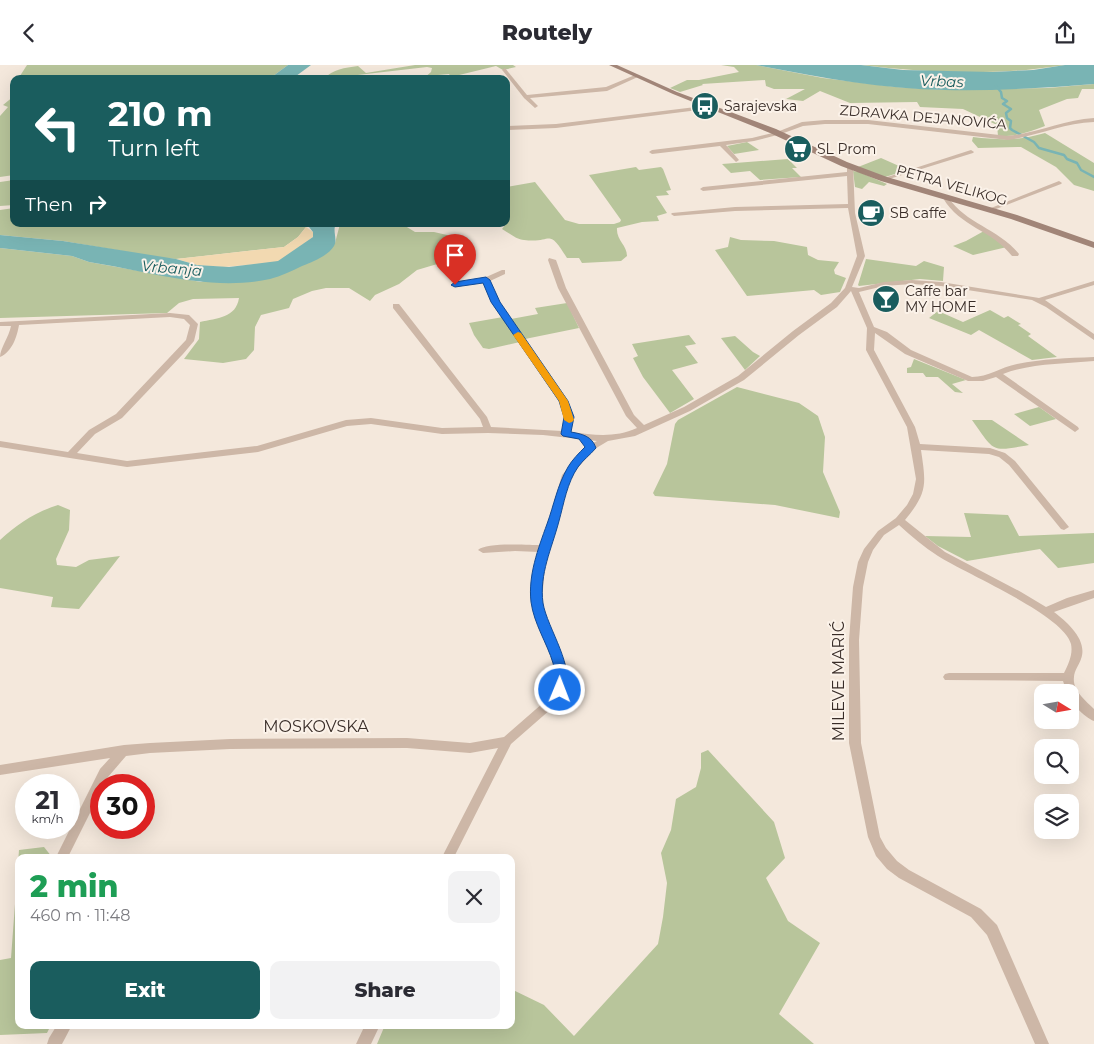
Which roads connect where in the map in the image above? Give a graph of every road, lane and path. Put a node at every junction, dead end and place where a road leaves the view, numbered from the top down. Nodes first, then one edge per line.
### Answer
1 (612, 65) edge
2 (505, 71) dead end
3 (508, 75) edge
4 (637, 76) junction
5 (510, 77) edge
6 (526, 97) junction
7 (535, 106) dead end
8 (712, 107) junction
9 (1094, 120) edge
10 (510, 128) edge
11 (779, 133) junction
12 (722, 144) junction
13 (652, 151) dead end
14 (971, 152) dead end
15 (736, 160) dead end
16 (850, 170) junction
17 (884, 179) junction
18 (1058, 183) dead end
19 (703, 189) dead end
20 (946, 198) junction
21 (852, 206) junction
22 (989, 209) junction
23 (674, 214) dead end
24 (1094, 245) edge
25 (1015, 254) dead end
26 (552, 260) dead end
27 (502, 272) dead end
28 (486, 280) junction
29 (1094, 283) edge
30 (455, 285) dead end
31 (851, 290) junction
32 (1039, 300) junction
33 (396, 306) dead end
34 (15, 323) junction
35 (0, 324) edge
36 (871, 328) junction
37 (1094, 339) edge
38 (0, 355) edge
39 (1094, 359) edge
40 (997, 374) junction
41 (644, 429) junction
42 (1075, 429) dead end
43 (488, 430) junction
44 (566, 434) junction
45 (582, 437) junction
46 (607, 439) junction
47 (0, 444) edge
48 (916, 447) junction
49 (590, 448) junction
50 (70, 455) junction
51 (899, 520) junction
52 (1064, 527) dead end
53 (543, 549) junction
54 (483, 550) dead end
55 (1094, 594) edge
56 (1045, 612) junction
57 (949, 677) dead end
58 (1068, 677) junction
59 (1094, 716) edge
60 (507, 741) junction
61 (124, 751) junction
62 (0, 770) edge
63 (64, 854) edge
64 (450, 854) edge
65 (63, 1029) edge
66 (370, 1029) edge
67 (54, 1043) dead end
68 (363, 1044) edge
69 (1042, 1044) edge

1 - 4 street, PETRA VELIKOG
2 - 3 street
4 - 6 street
4 - 8 street, PETRA VELIKOG
5 - 6 street
6 - 7 street
8 - 10 street
8 - 11 street, PETRA VELIKOG
9 - 11 street, ZDRAVKA DEJANOVIĆA
11 - 12 street, ZDRAVKA DEJANOVIĆA
11 - 16 street, PETRA VELIKOG
12 - 13 street, ZDRAVKA DEJANOVIĆA
12 - 15 street
14 - 17 street
16 - 17 street, PETRA VELIKOG
16 - 19 street
16 - 21 street
17 - 20 street, PETRA VELIKOG
18 - 22 street
20 - 22 street, PETRA VELIKOG
20 - 25 street
21 - 23 street
21 - 31 street
22 - 24 street, PETRA VELIKOG
26 - 41 street
27 - 28 street
28 - 30 street
28 - 44 street
29 - 32 street
31 - 32 street
31 - 36 street, MILEVE MARIĆ
31 - 41 street
32 - 37 street
33 - 43 street
34 - 35 street
34 - 38 street
34 - 50 street
36 - 40 street
36 - 48 street, MILEVE MARIĆ
39 - 40 street
40 - 42 street
41 - 46 street
43 - 44 street
43 - 50 street
44 - 45 street
45 - 46 street
45 - 49 street
46 - 49 street
47 - 50 street
48 - 51 street, MILEVE MARIĆ
48 - 52 street
49 - 53 street
51 - 56 street
51 - 69 street, MILEVE MARIĆ
53 - 54 street
53 - 60 street
55 - 56 street
56 - 58 street
57 - 58 street
58 - 59 street
60 - 61 street, MOSKOVSKA
60 - 64 street
61 - 62 street, MOSKOVSKA
61 - 63 street
65 - 67 street
66 - 68 street

